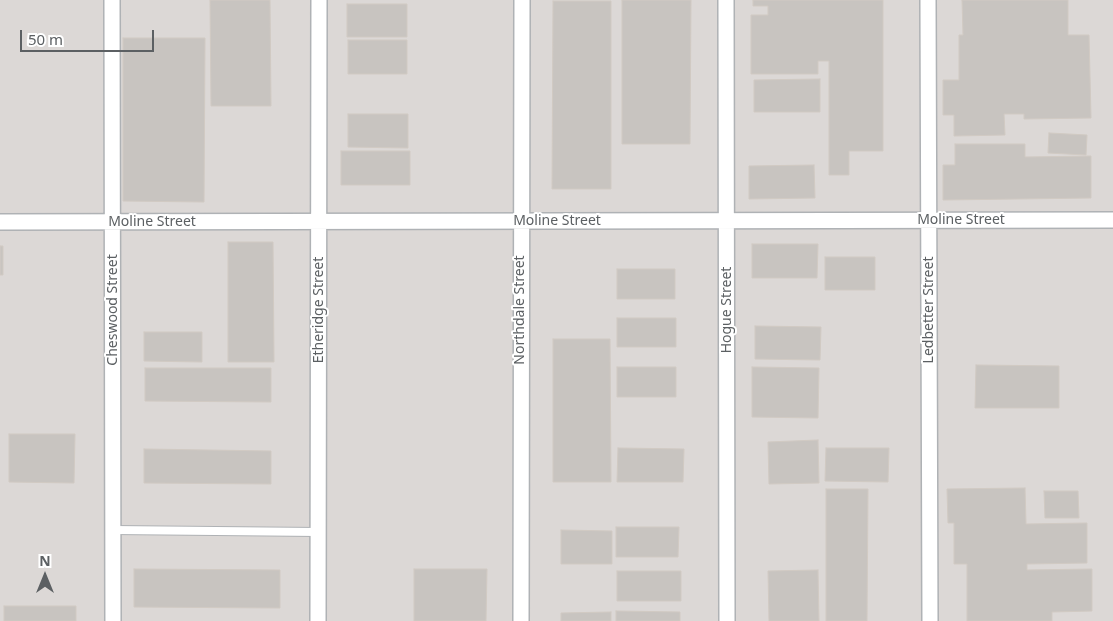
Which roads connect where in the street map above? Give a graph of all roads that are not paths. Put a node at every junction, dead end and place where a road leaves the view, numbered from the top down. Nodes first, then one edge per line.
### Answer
1 (112, 0) edge
2 (318, 0) edge
3 (522, 0) edge
4 (726, 0) edge
5 (928, 0) edge
6 (928, 220) junction
7 (1113, 220) edge
8 (320, 221) junction
9 (520, 221) junction
10 (727, 221) junction
11 (0, 222) edge
12 (113, 222) junction
13 (113, 530) junction
14 (318, 532) junction
15 (113, 621) edge
16 (318, 621) edge
17 (521, 621) edge
18 (727, 621) edge
19 (930, 621) edge

1 - 12 street, Cheswood Street
2 - 8 street, Etheridge Street
3 - 9 street, Northdale Street
4 - 10 street, Hogue Street
5 - 6 street, Ledbetter Street
6 - 7 street, Moline Street
6 - 10 street, Moline Street
6 - 19 street, Ledbetter Street
8 - 9 street, Moline Street
8 - 12 street, Moline Street
8 - 14 street, Etheridge Street
9 - 10 street, Moline Street
9 - 17 street, Northdale Street
10 - 18 street, Hogue Street
11 - 12 street, Moline Street
12 - 13 street, Cheswood Street
13 - 14 lane
13 - 15 street, Cheswood Street
14 - 16 street, Etheridge Street

